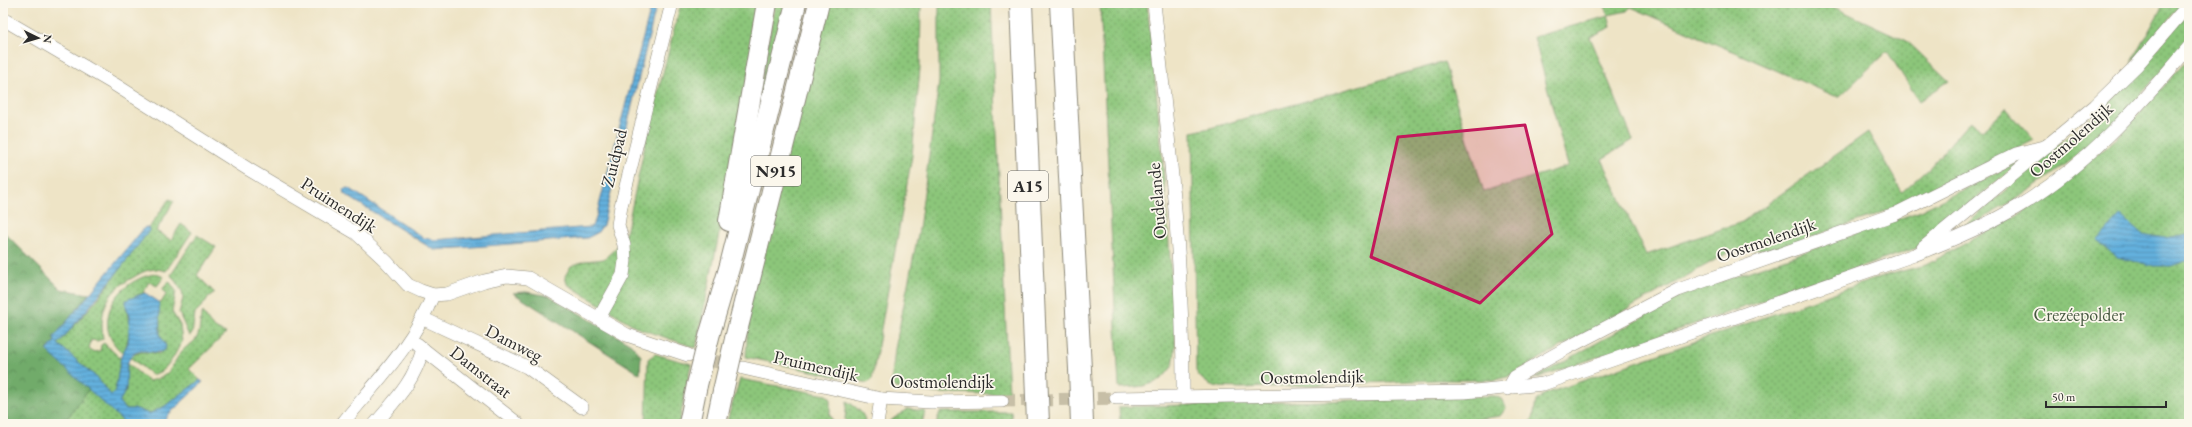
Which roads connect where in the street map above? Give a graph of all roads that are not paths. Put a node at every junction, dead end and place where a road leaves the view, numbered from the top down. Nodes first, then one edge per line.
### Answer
1 (672, 3) edge
2 (767, 3) edge
3 (796, 3) edge
4 (819, 3) edge
5 (1021, 3) edge
6 (1061, 3) edge
7 (1154, 3) edge
8 (2189, 4) edge
9 (3, 19) edge
10 (2189, 47) edge
11 (2047, 146) junction
12 (1914, 255) junction
13 (433, 295) junction
14 (600, 318) junction
15 (424, 319) junction
16 (710, 333) junction
17 (411, 339) junction
18 (423, 349) junction
19 (688, 356) tunnel mouth
20 (743, 368) tunnel mouth
21 (1508, 389) junction
22 (1183, 397) junction
23 (1116, 398) tunnel mouth
24 (880, 400) junction
25 (1002, 400) tunnel mouth
26 (582, 407) dead end
27 (517, 423) dead end
28 (342, 424) edge
29 (375, 424) edge
30 (689, 424) edge
31 (716, 424) edge
32 (877, 424) edge
33 (1038, 424) edge
34 (1082, 424) edge

1 - 14 street, Zuidpad
2 - 16 main road, N915
3 - 16 main road, N915
4 - 31 main road, N915, bridge
5 - 33 highway, A15, bridge
6 - 34 highway, A15, bridge
7 - 22 street, Oudelande
8 - 11 street, Oostmolendijk
9 - 13 street, Pruimendijk
10 - 12 street, Oostmolendijk
11 - 12 street, Oostmolendijk
11 - 21 street, Oostmolendijk
12 - 21 street, Oostmolendijk
13 - 14 street
13 - 15 street
14 - 19 street
15 - 17 street
15 - 26 street, Damweg
16 - 30 main road, N915, bridge
17 - 18 street, Damstraat
17 - 28 street
18 - 27 street, Damstraat
18 - 29 street, Damstraat
20 - 24 street, Pruimendijk
21 - 22 street, Oostmolendijk
22 - 23 street, Oostmolendijk
24 - 25 street, Oostmolendijk
24 - 32 street

